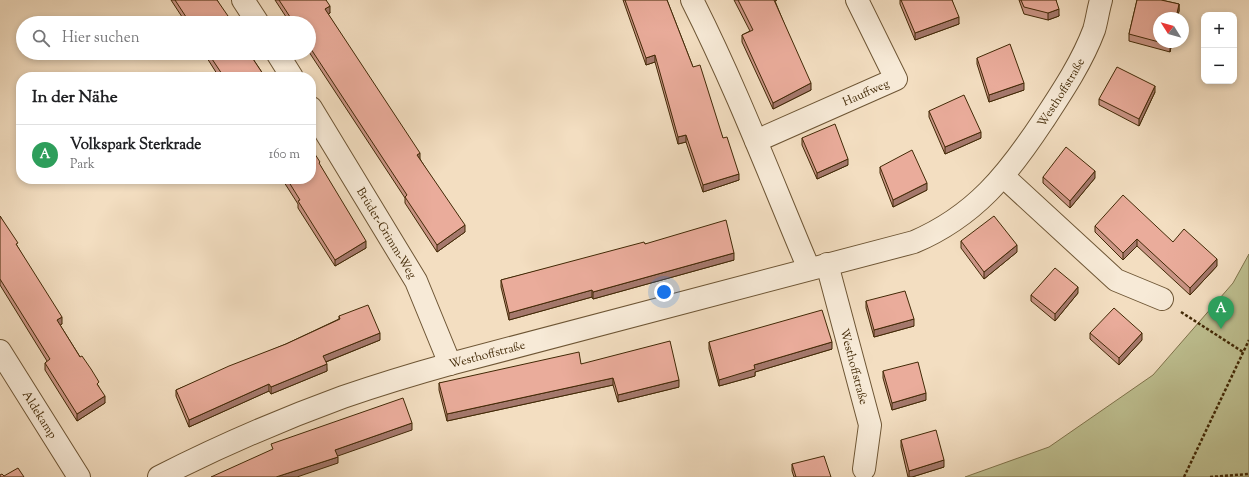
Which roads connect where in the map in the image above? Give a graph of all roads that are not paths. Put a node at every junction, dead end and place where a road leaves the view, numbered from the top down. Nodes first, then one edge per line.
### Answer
1 (243, 0) edge
2 (692, 0) edge
3 (857, 0) edge
4 (1101, 0) edge
5 (253, 16) edge
6 (281, 60) edge
7 (289, 72) edge
8 (316, 116) edge
9 (756, 141) junction
10 (1004, 177) junction
11 (818, 267) junction
12 (1162, 299) road end
13 (0, 352) edge
14 (450, 364) junction
15 (864, 469) dead end
16 (79, 477) edge
17 (158, 477) edge

1 - 5 street
2 - 9 street
3 - 9 street, Hauffweg
4 - 10 street, Westhoffstraße
6 - 7 street
8 - 14 street, Brüder-Grimm-Weg
9 - 11 street
10 - 11 street, Westhoffstraße
10 - 12 street
11 - 14 street, Westhoffstraße
11 - 15 street, Westhoffstraße
13 - 16 street, Aldekamp
14 - 17 street, Westhoffstraße

